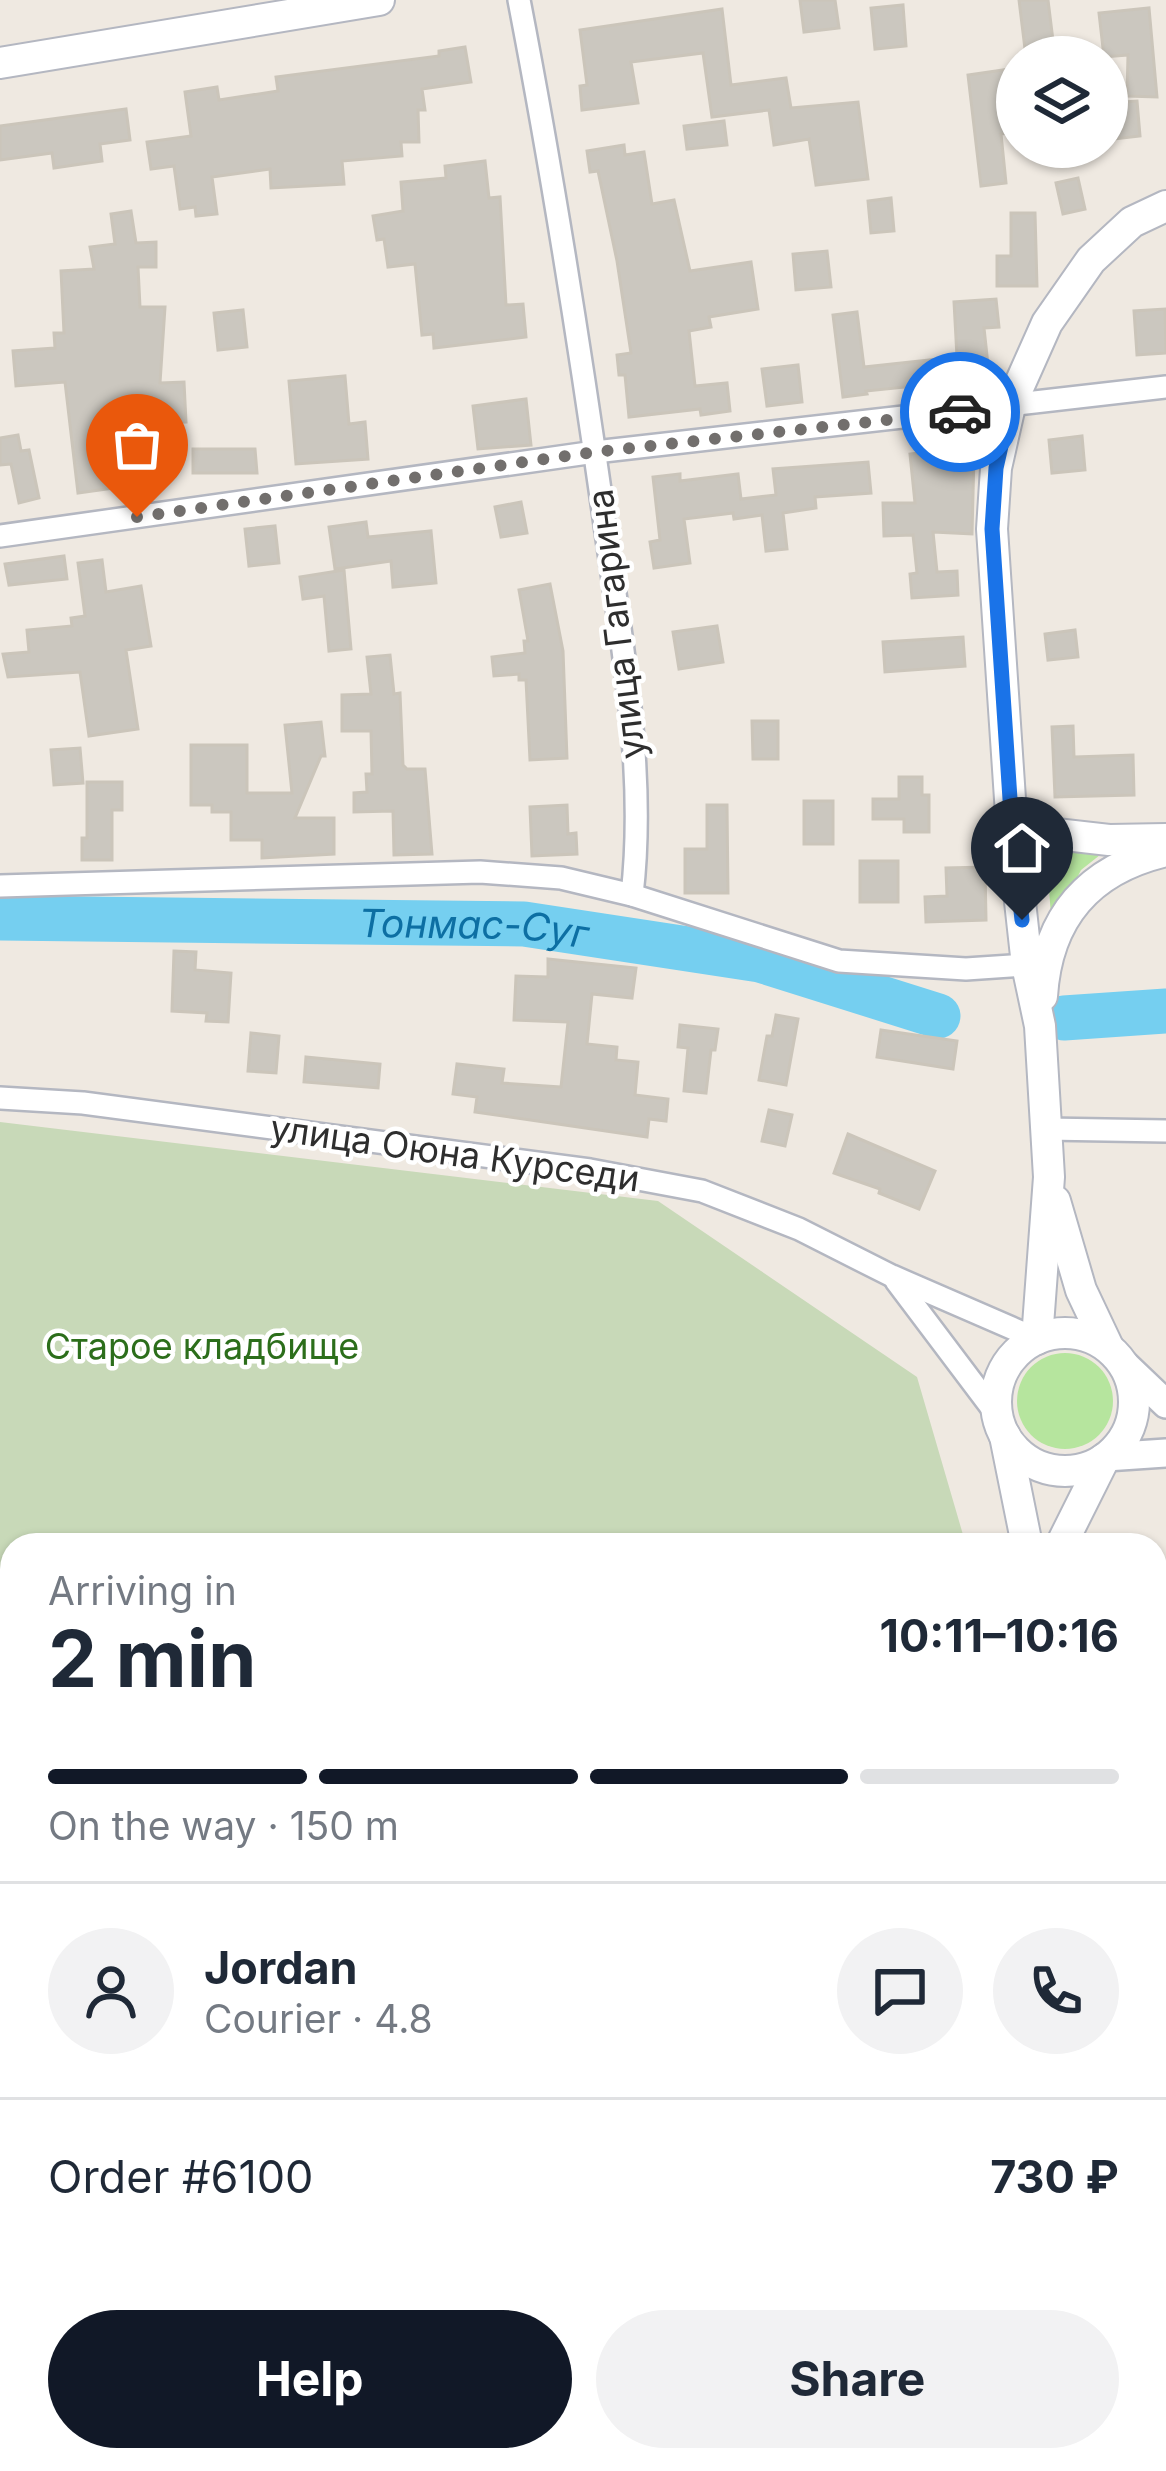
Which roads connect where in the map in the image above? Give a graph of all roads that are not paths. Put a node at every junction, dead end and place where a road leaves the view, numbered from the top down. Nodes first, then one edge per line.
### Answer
1 (379, 0) edge
2 (519, 0) edge
3 (0, 63) edge
4 (1166, 206) edge
5 (1166, 387) edge
6 (1010, 406) junction
7 (595, 452) junction
8 (0, 536) edge
9 (1012, 829) junction
10 (1166, 839) edge
11 (1166, 851) edge
12 (0, 886) edge
13 (632, 895) junction
14 (1027, 964) junction
15 (1040, 1026) junction
16 (0, 1098) edge
17 (1046, 1129) junction
18 (1166, 1131) edge
19 (1049, 1178) junction
20 (892, 1276) junction
21 (1037, 1339) junction
22 (1115, 1355) junction
23 (1166, 1404) edge
24 (1001, 1426) junction
25 (1166, 1453) edge
26 (1105, 1458) junction
27 (1024, 1533) edge
28 (1067, 1533) edge

1 - 3 main road
2 - 7 street, улица Гагарина
4 - 6 main road
5 - 6 street
6 - 7 street
6 - 9 main road
7 - 8 street
7 - 13 street, улица Гагарина
9 - 10 main road
9 - 14 main road
11 - 15 main road
12 - 13 street
13 - 14 street
14 - 15 main road
15 - 17 main road
16 - 20 street, улица Оюна Курседи
17 - 18 street
17 - 19 main road
19 - 21 main road
19 - 22 main road
20 - 21 street, улица Оюна Курседи
20 - 24 street, улица Оюна Курседи
21 - 22 main road
21 - 24 main road
22 - 23 street
22 - 26 main road
24 - 26 main road
24 - 27 main road
25 - 26 street
26 - 28 main road

